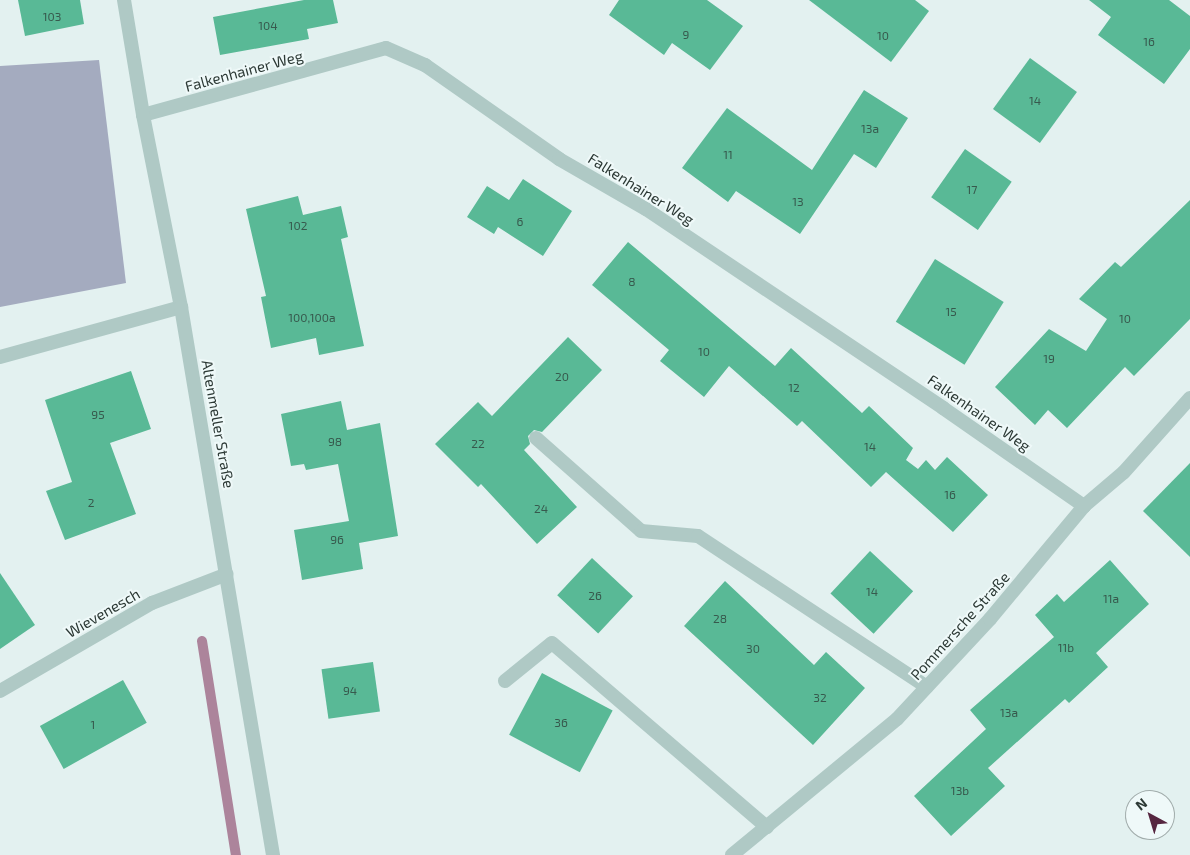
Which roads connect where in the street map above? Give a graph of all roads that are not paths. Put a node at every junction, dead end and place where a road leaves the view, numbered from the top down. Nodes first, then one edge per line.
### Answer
1 (124, 0) edge
2 (142, 115) junction
3 (182, 307) junction
4 (0, 357) edge
5 (1190, 398) edge
6 (536, 438) dead end
7 (1084, 506) junction
8 (227, 574) junction
9 (505, 681) dead end
10 (927, 687) junction
11 (0, 692) edge
12 (767, 827) junction
13 (273, 855) edge
14 (732, 855) edge

1 - 2 street, Altenmeller Straße
2 - 3 street, Altenmeller Straße
2 - 7 street, Falkenhainer Weg
3 - 4 street
3 - 8 street, Altenmeller Straße
5 - 7 street, Pommersche Straße
6 - 10 street
7 - 10 street, Pommersche Straße
8 - 11 street, Wievenesch
8 - 13 street, Altenmeller Straße
9 - 12 street
10 - 12 street, Pommersche Straße
12 - 14 street, Pommersche Straße

